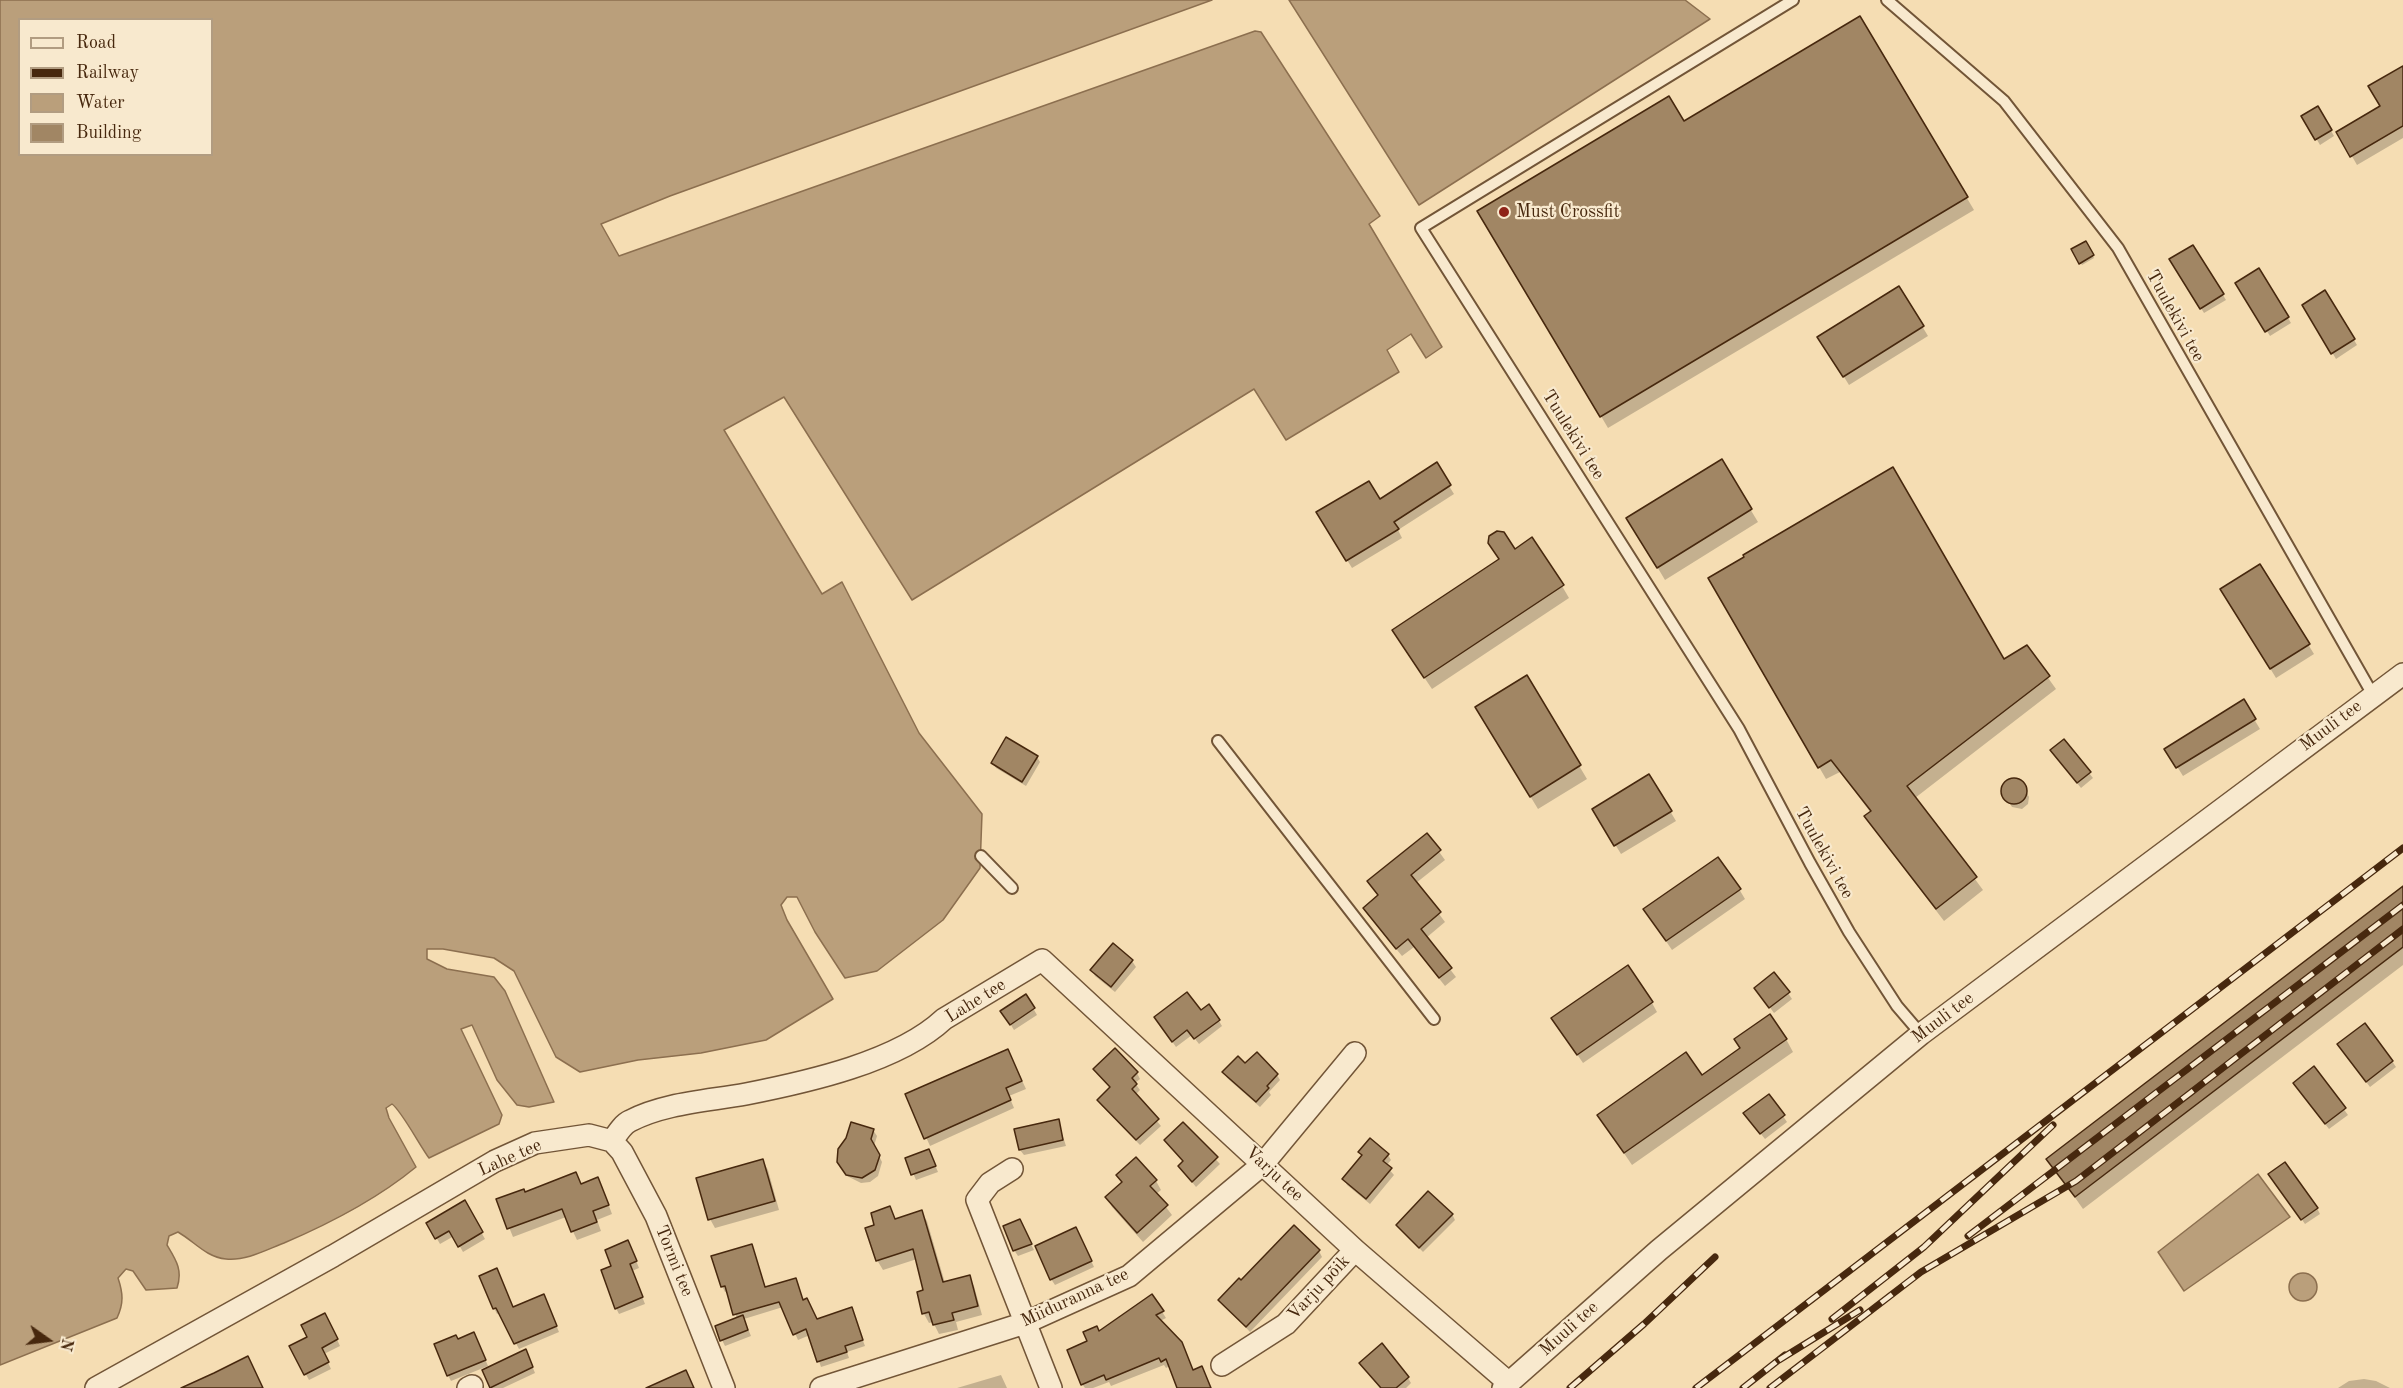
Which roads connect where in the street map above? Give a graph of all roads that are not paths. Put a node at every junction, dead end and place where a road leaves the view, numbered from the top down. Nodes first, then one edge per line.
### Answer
1 (1793, 0) edge
2 (1887, 0) edge
3 (2403, 674) edge
4 (2373, 695) junction
5 (1218, 741) dead end
6 (981, 856) dead end
7 (1012, 888) dead end
8 (1042, 960) joint
9 (1434, 1019) dead end
10 (1921, 1034) junction
11 (1355, 1053) dead end
12 (612, 1141) junction
13 (1263, 1164) junction
14 (1012, 1169) dead end
15 (1355, 1250) junction
16 (1025, 1323) junction
17 (1222, 1365) dead end
18 (1506, 1385) edge
19 (96, 1388) edge
20 (724, 1388) edge
21 (821, 1388) edge
22 (1051, 1388) edge

1 - 10 lane, Tuulekivi tee
2 - 4 lane, Tuulekivi tee
3 - 4 street, Muuli tee
4 - 10 street, Muuli tee
5 - 9 lane
6 - 7 lane
8 - 12 street, Lahe tee
8 - 13 street, Varju tee
10 - 18 street, Muuli tee
11 - 13 street, Miiduranna tee
12 - 19 street, Lahe tee
12 - 20 street, Tormi tee
13 - 15 street, Varju tee
13 - 16 street, Miiduranna tee
14 - 16 street
15 - 17 street, Varju põik
15 - 18 street, Varju tee
16 - 21 street, Miiduranna tee
16 - 22 street

